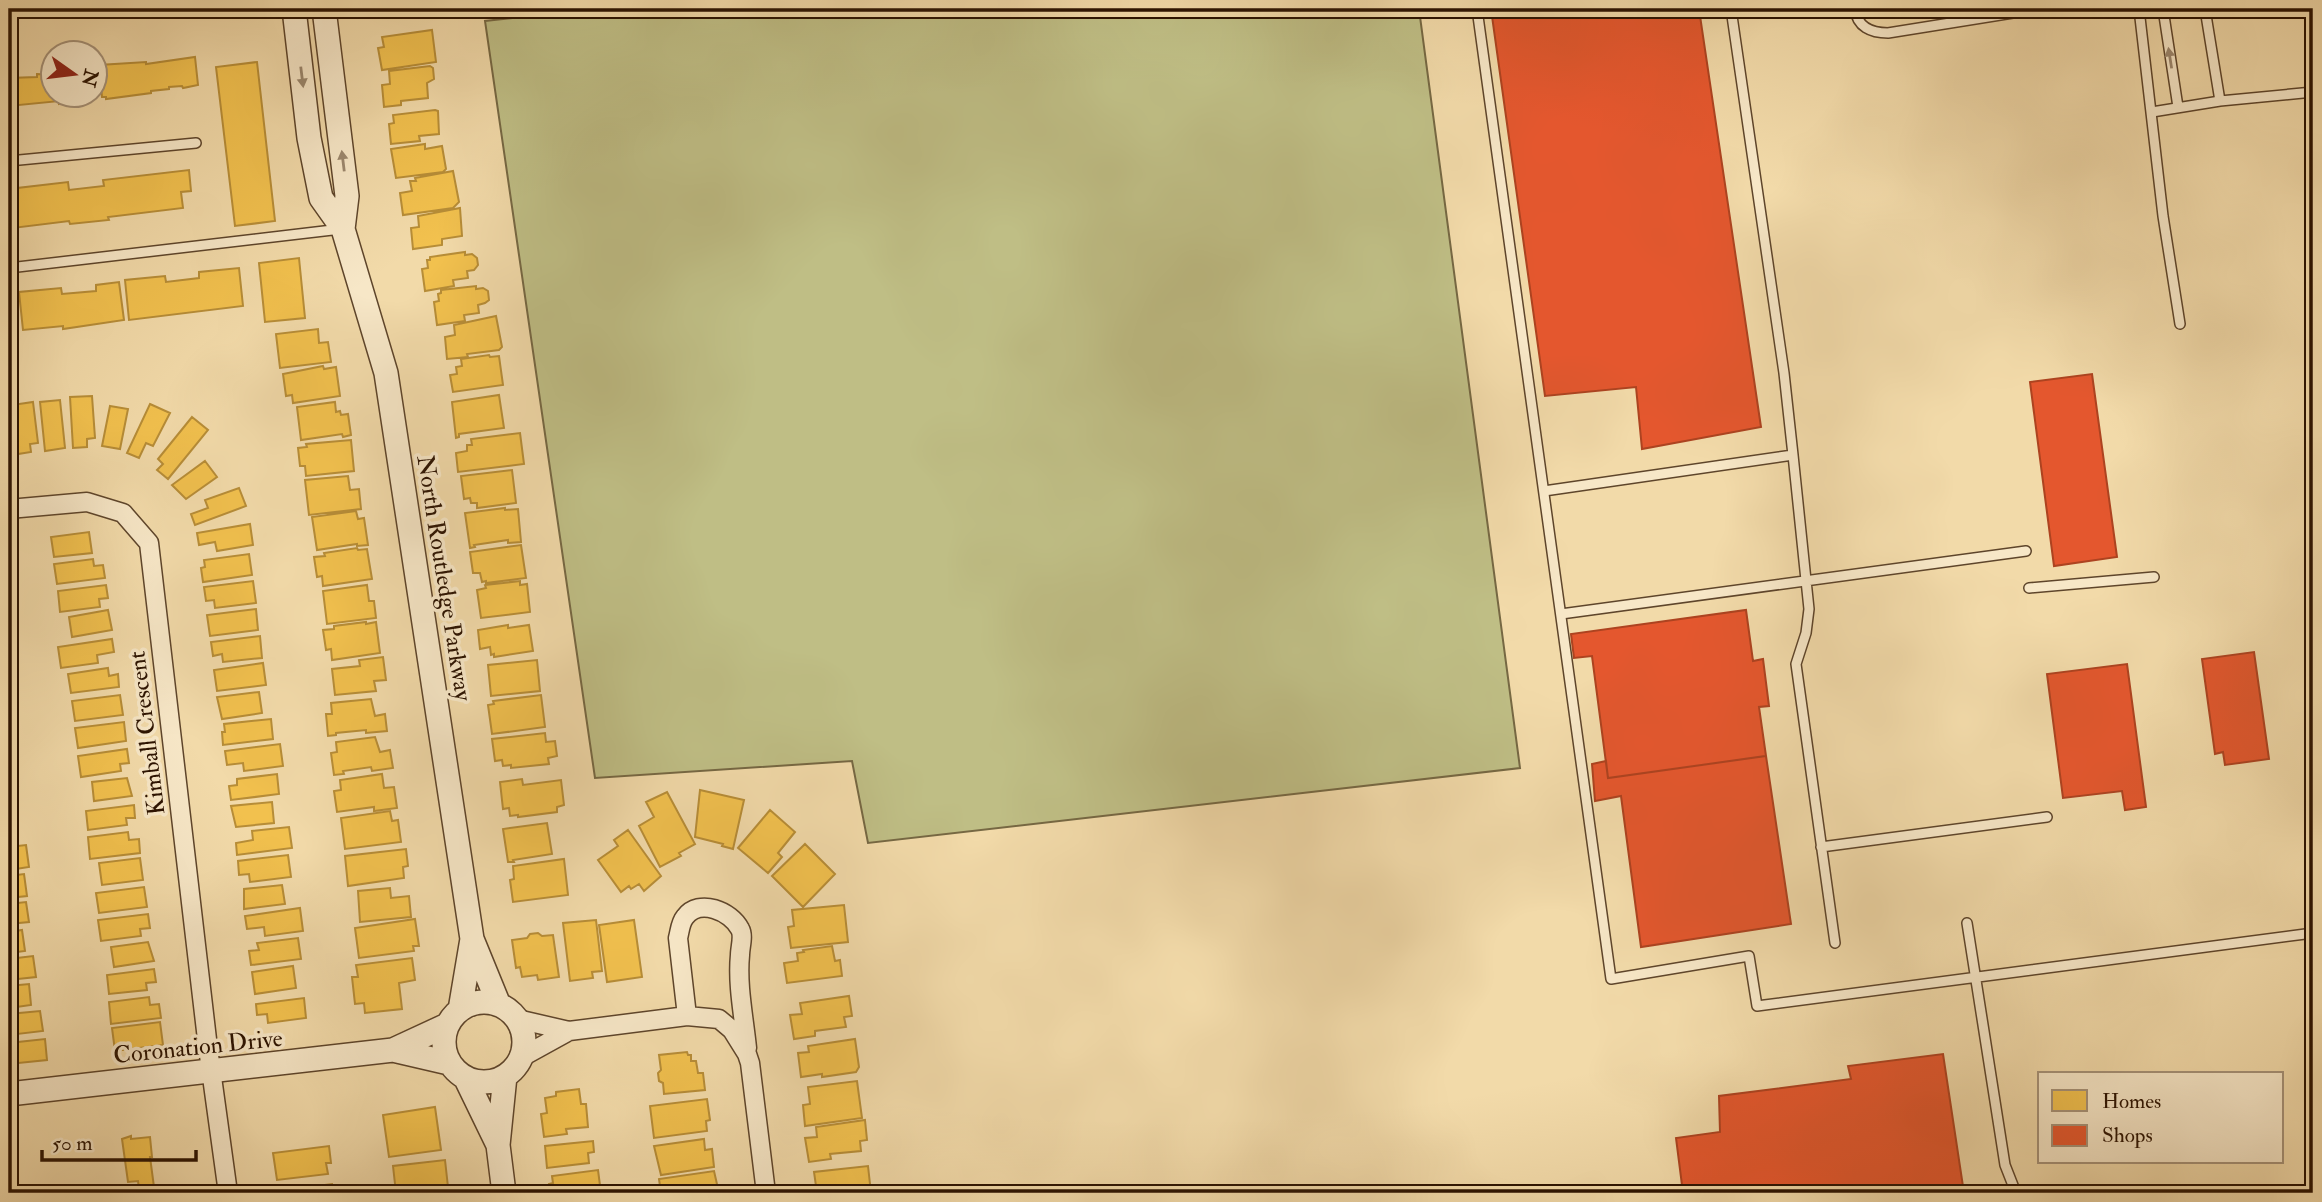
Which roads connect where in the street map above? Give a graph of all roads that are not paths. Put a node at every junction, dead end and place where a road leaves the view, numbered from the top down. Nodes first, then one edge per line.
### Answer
1 (294, 9) edge
2 (324, 9) edge
3 (1477, 9) edge
4 (1731, 9) edge
5 (1855, 9) edge
6 (2038, 9) edge
7 (2139, 9) edge
8 (2163, 9) edge
9 (2205, 9) edge
10 (2010, 12) edge
11 (2313, 92) edge
12 (2220, 101) junction
13 (2178, 107) junction
14 (2152, 112) junction
15 (197, 143) dead end
16 (9, 161) edge
17 (344, 229) junction
18 (9, 268) edge
19 (2180, 324) dead end
20 (1793, 455) junction
21 (1544, 492) junction
22 (9, 509) edge
23 (2026, 551) dead end
24 (2154, 577) dead end
25 (1806, 582) junction
26 (2028, 588) dead end
27 (1561, 614) junction
28 (2047, 817) dead end
29 (1822, 847) junction
30 (1967, 923) dead end
31 (2313, 933) edge
32 (472, 939) junction
33 (1835, 943) dead end
34 (1976, 978) junction
35 (499, 1004) junction
36 (687, 1016) junction
37 (453, 1017) junction
38 (517, 1019) junction
39 (569, 1031) junction
40 (393, 1050) junction
41 (747, 1054) junction
42 (520, 1058) junction
43 (457, 1070) junction
44 (212, 1072) junction
45 (505, 1076) junction
46 (9, 1094) edge
47 (498, 1145) junction
48 (228, 1193) edge
49 (504, 1193) edge
50 (766, 1193) edge
51 (2016, 1193) edge

1 -> 17 street, North Routledge Parkway
17 -> 2 street, North Routledge Parkway
3 - 21 lane
4 - 20 lane
5 - 10 lane
6 - 10 lane
7 - 14 lane
13 -> 8 lane
9 - 12 lane
11 - 12 lane
12 - 13 lane
13 - 14 lane
14 - 19 lane
15 - 16 lane
17 - 18 lane
17 - 32 street, North Routledge Parkway
20 - 21 lane
20 - 25 lane
21 - 27 lane
22 - 44 street, Kimball Crescent
23 - 25 lane
24 - 26 lane
25 - 27 lane
25 - 29 lane
27 - 34 lane
28 - 29 lane
29 - 33 lane
30 - 34 lane
31 - 34 lane
32 - 35 street, North Routledge Parkway
32 - 37 street, North Routledge Parkway
34 - 51 lane
35 - 37 street
35 - 38 street
36 - 39 street
36 - 41 street
36 - 41 street
37 - 40 street, Coronation Drive
37 - 43 street
38 - 39 street
38 - 42 street
39 - 42 street
40 - 43 street, Coronation Drive
40 - 44 street, Coronation Drive
41 - 50 street
42 - 45 street
43 - 45 street
43 - 47 street
44 - 46 street, Coronation Drive
44 - 48 street, Kimball Crescent
45 - 47 street
47 - 49 street

